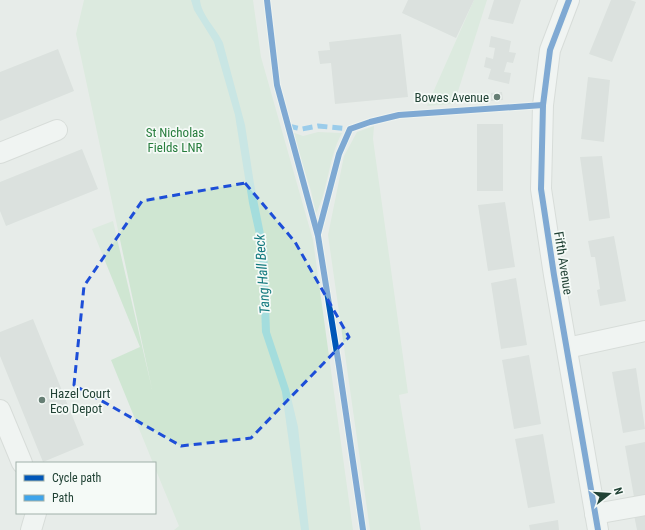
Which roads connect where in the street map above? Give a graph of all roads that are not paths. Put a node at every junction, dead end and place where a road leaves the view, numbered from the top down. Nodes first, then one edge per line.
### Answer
1 (570, 0) edge
2 (57, 130) dead end
3 (0, 153) edge
4 (645, 330) edge
5 (567, 348) junction
6 (0, 410) edge
7 (22, 462) edge
8 (645, 505) edge
9 (36, 514) edge
10 (596, 522) edge
11 (30, 530) edge

1 - 5 street, Fifth Avenue
2 - 3 street
4 - 5 street
5 - 10 street, Fifth Avenue
6 - 7 street
8 - 10 street
9 - 11 street

